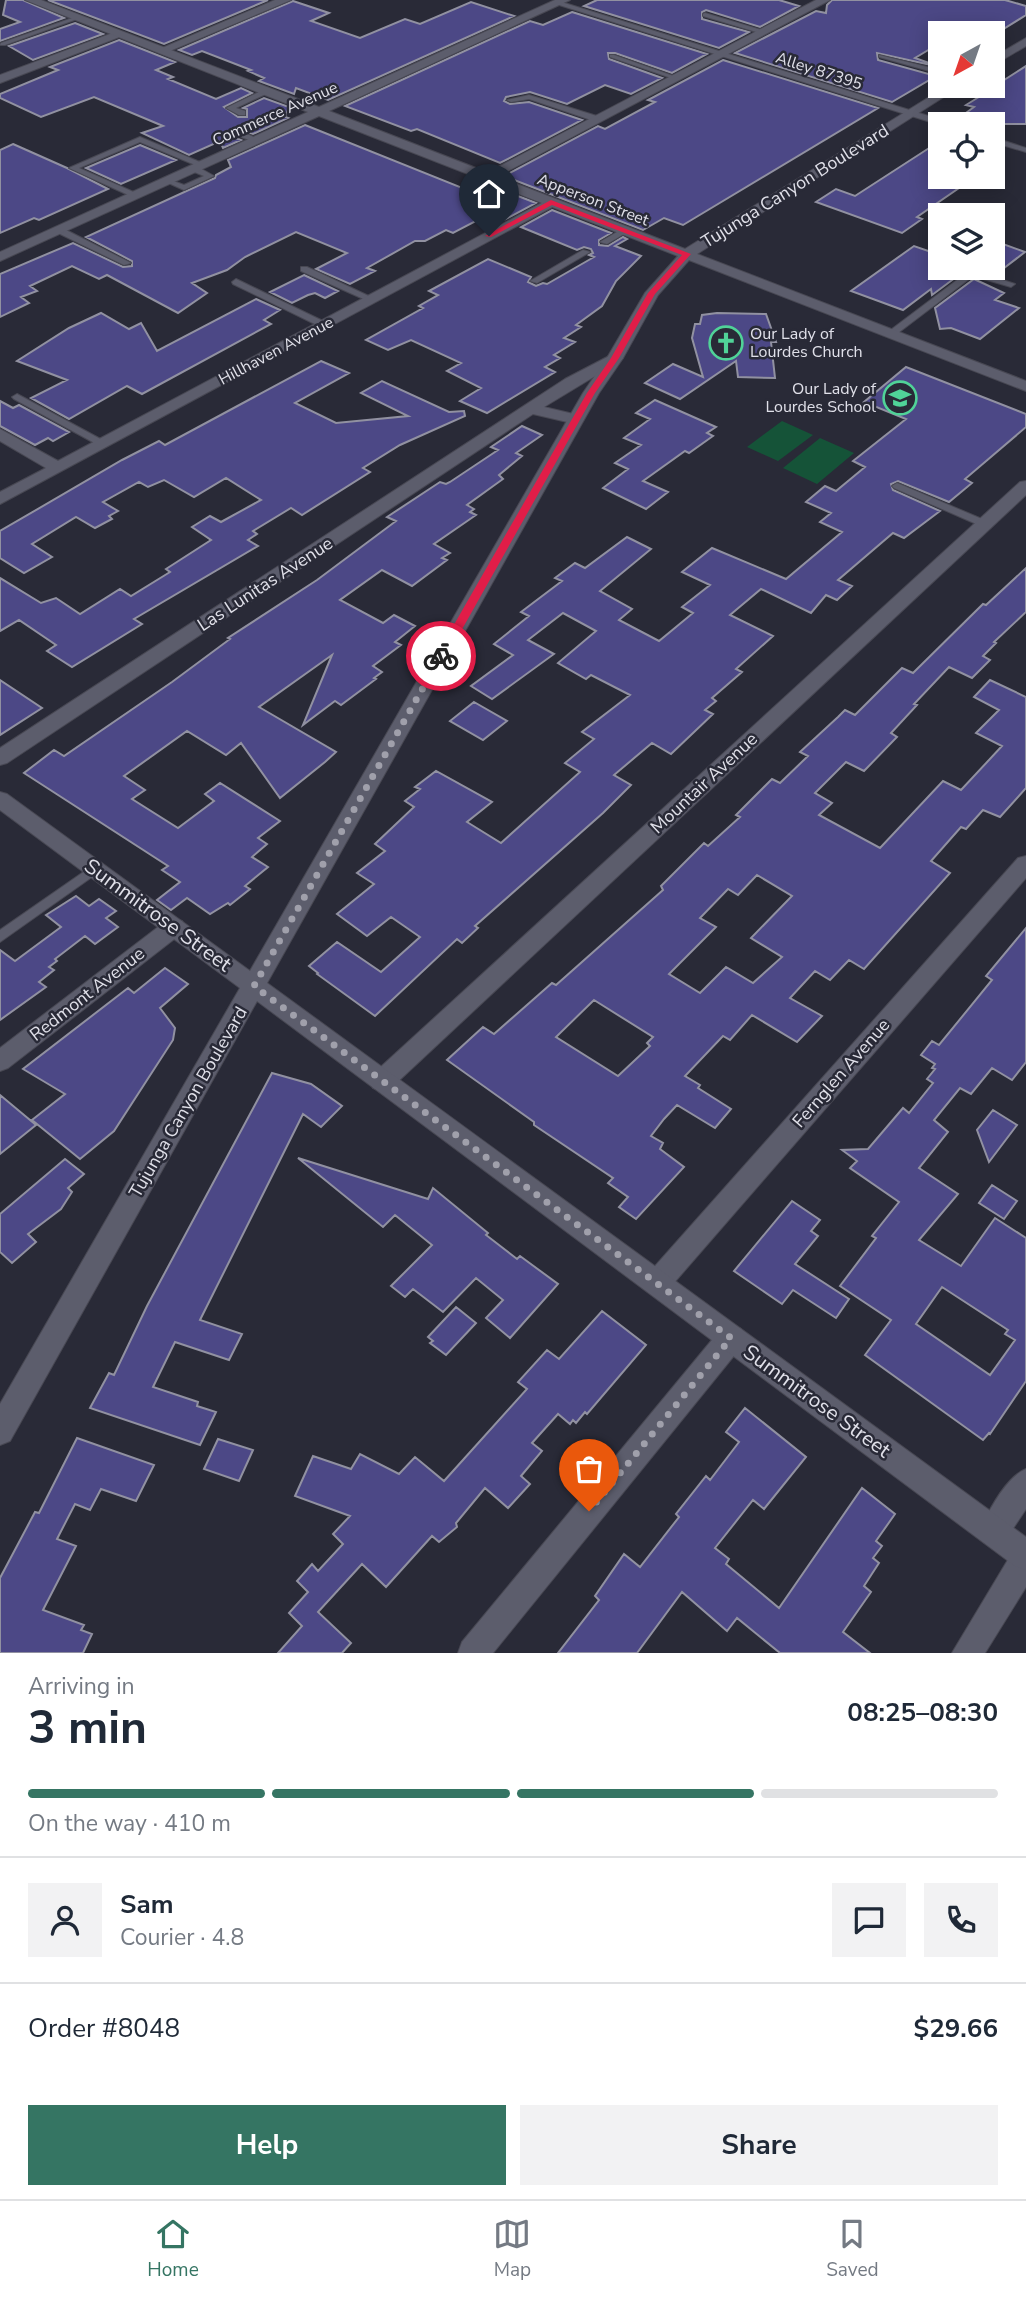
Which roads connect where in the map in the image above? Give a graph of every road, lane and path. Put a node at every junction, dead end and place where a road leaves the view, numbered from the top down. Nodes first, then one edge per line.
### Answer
1 (31, 0) edge
2 (285, 0) edge
3 (824, 0) edge
4 (556, 1) edge
5 (705, 15) dead end
6 (77, 18) junction
7 (763, 32) junction
8 (118, 34) junction
9 (1026, 41) edge
10 (3, 44) dead end
11 (161, 51) junction
12 (721, 54) junction
13 (1005, 54) edge
14 (612, 56) dead end
15 (881, 56) dead end
16 (928, 69) edge
17 (676, 78) junction
18 (0, 79) edge
19 (266, 92) junction
20 (936, 98) edge
21 (511, 100) dead end
22 (242, 113) dead end
23 (320, 113) junction
24 (910, 114) junction
25 (597, 119) junction
26 (928, 119) edge
27 (238, 133) dead end
28 (258, 141) junction
29 (1005, 143) edge
30 (1026, 150) edge
31 (199, 167) junction
32 (486, 177) junction
33 (135, 196) junction
34 (551, 202) junction
35 (59, 230) junction
36 (625, 231) junction
37 (604, 242) dead end
38 (586, 253) dead end
39 (687, 254) junction
40 (0, 257) edge
41 (127, 263) dead end
42 (304, 269) dead end
43 (534, 281) dead end
44 (236, 282) dead end
45 (1011, 284) dead end
46 (371, 299) junction
47 (324, 325) junction
48 (891, 334) junction
49 (615, 358) junction
50 (1026, 386) edge
51 (17, 397) dead end
52 (530, 410) junction
53 (576, 419) junction
54 (0, 434) edge
55 (103, 444) junction
56 (58, 468) junction
57 (897, 486) dead end
58 (1026, 486) edge
59 (0, 499) edge
60 (985, 524) junction
61 (0, 758) edge
62 (0, 799) edge
63 (1026, 864) edge
64 (95, 869) junction
65 (173, 927) junction
66 (0, 937) edge
67 (254, 986) junction
68 (0, 1061) edge
69 (382, 1081) junction
70 (657, 1283) junction
71 (731, 1338) junction
72 (0, 1431) edge
73 (1026, 1483) edge
74 (994, 1532) junction
75 (1026, 1557) edge
76 (473, 1653) edge
77 (967, 1653) edge

1 - 6 street, Apperson Street
2 - 11 street
3 - 7 street
4 - 12 lane, Alley 87395
4 - 23 street, Commerce Avenue
5 - 7 lane
6 - 8 street, Apperson Street
6 - 10 lane
7 - 12 street
8 - 11 street, Apperson Street
8 - 18 street
9 - 13 street
11 - 19 street, Apperson Street
12 - 17 street
12 - 24 lane, Alley 87395
14 - 17 lane
15 - 16 lane
17 - 25 street
19 - 22 lane
19 - 23 street, Apperson Street
20 - 24 street, Tujunga Canyon Boulevard
21 - 25 lane
23 - 28 street, Commerce Avenue
23 - 32 street, Apperson Street
24 - 26 lane, Alley 87395
24 - 39 street, Tujunga Canyon Boulevard
25 - 32 street
27 - 28 lane
28 - 31 street, Commerce Avenue
29 - 30 lane
31 - 33 street, Commerce Avenue
31 - 33 lane
32 - 34 street, Apperson Street
33 - 35 street, Commerce Avenue
34 - 36 street, Apperson Street
34 - 46 street, Hillhaven Avenue
35 - 40 street, Commerce Avenue
35 - 41 lane
36 - 37 lane
36 - 39 street, Apperson Street
38 - 43 lane
39 - 48 street, Apperson Street
39 - 49 street, Tujunga Canyon Boulevard
42 - 46 lane
44 - 47 lane
45 - 48 lane
46 - 47 street, Hillhaven Avenue
47 - 55 street, Hillhaven Avenue
48 - 50 street, Apperson Street
49 - 52 street, Las Lunitas Avenue
49 - 53 street, Tujunga Canyon Boulevard
51 - 55 lane
52 - 53 street
52 - 61 street, Las Lunitas Avenue
53 - 67 street, Tujunga Canyon Boulevard
54 - 56 street
55 - 56 street, Hillhaven Avenue
56 - 59 street, Hillhaven Avenue
57 - 60 lane
58 - 60 street, Mountair Avenue
60 - 69 street, Mountair Avenue
62 - 64 street, Summitrose Street
63 - 70 street, Fernglen Avenue
64 - 65 street, Summitrose Street
64 - 66 lane
65 - 67 street, Summitrose Street
65 - 68 street, Redmont Avenue
67 - 69 street, Summitrose Street
67 - 72 street, Tujunga Canyon Boulevard
69 - 70 street, Summitrose Street
70 - 71 street, Summitrose Street
71 - 74 street, Summitrose Street
71 - 76 street
73 - 74 street
74 - 75 street, Summitrose Street
75 - 77 street

